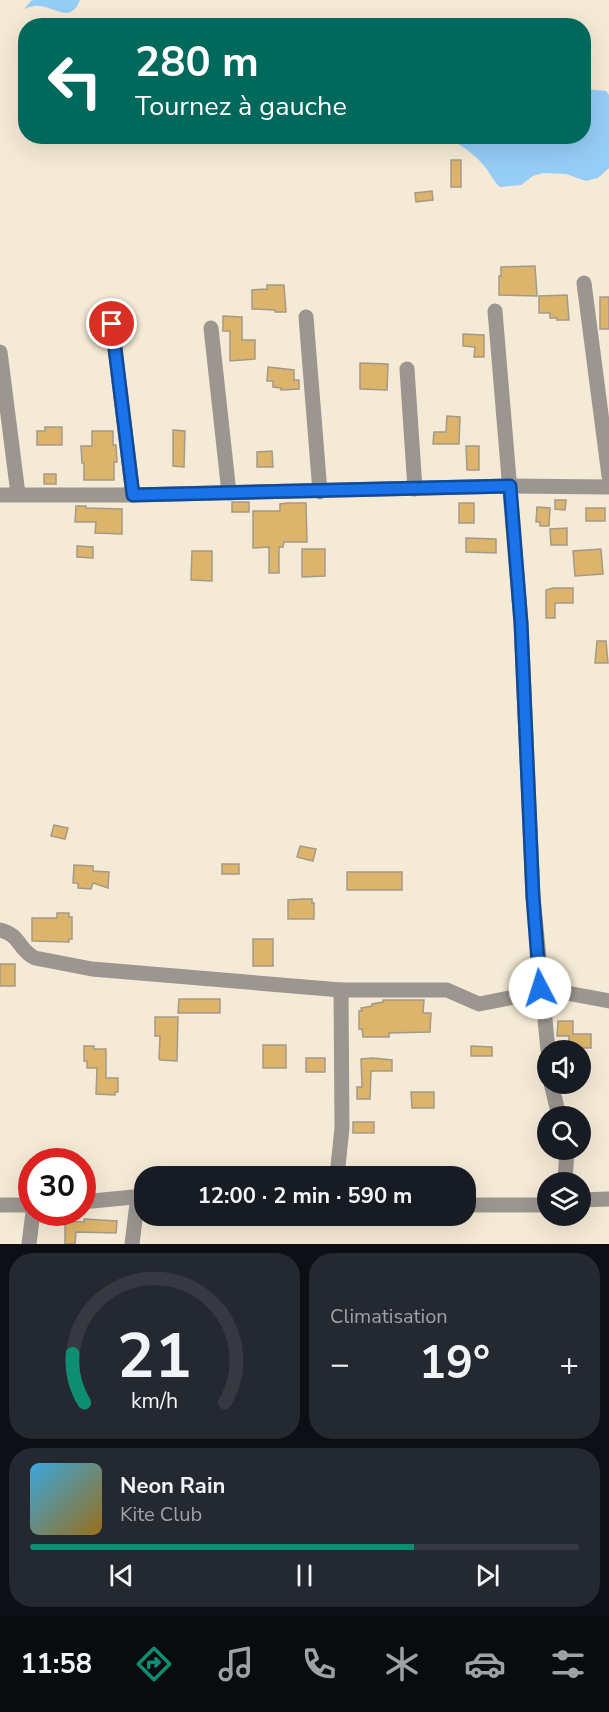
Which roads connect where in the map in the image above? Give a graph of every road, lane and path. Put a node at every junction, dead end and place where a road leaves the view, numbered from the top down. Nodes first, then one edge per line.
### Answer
1 (584, 283) dead end
2 (495, 310) dead end
3 (306, 317) dead end
4 (112, 324) dead end
5 (211, 327) dead end
6 (0, 352) edge
7 (407, 369) dead end
8 (609, 476) edge
9 (510, 486) junction
10 (609, 487) edge
11 (415, 489) junction
12 (320, 492) junction
13 (229, 493) junction
14 (18, 494) junction
15 (0, 495) edge
16 (133, 495) junction
17 (0, 930) edge
18 (540, 988) junction
19 (341, 990) junction
20 (609, 1001) edge
21 (547, 1040) edge
22 (338, 1166) edge
23 (134, 1197) edge
24 (609, 1199) edge
25 (591, 1200) edge
26 (96, 1201) edge
27 (0, 1205) edge
28 (18, 1205) edge
29 (476, 1205) edge
30 (537, 1205) edge
31 (31, 1226) edge
32 (135, 1226) edge
33 (29, 1244) edge
34 (132, 1244) edge

1 - 8 street
2 - 9 street
3 - 12 street
4 - 16 street
5 - 13 street
6 - 14 street
7 - 11 street
9 - 10 street
9 - 11 street
9 - 18 street
11 - 12 street
12 - 13 street
13 - 16 street
14 - 15 street
14 - 16 street
17 - 19 street
18 - 19 street
18 - 20 street
18 - 21 street
19 - 22 street
23 - 26 street
24 - 25 street
27 - 28 street
29 - 30 street
31 - 33 street
32 - 34 street

